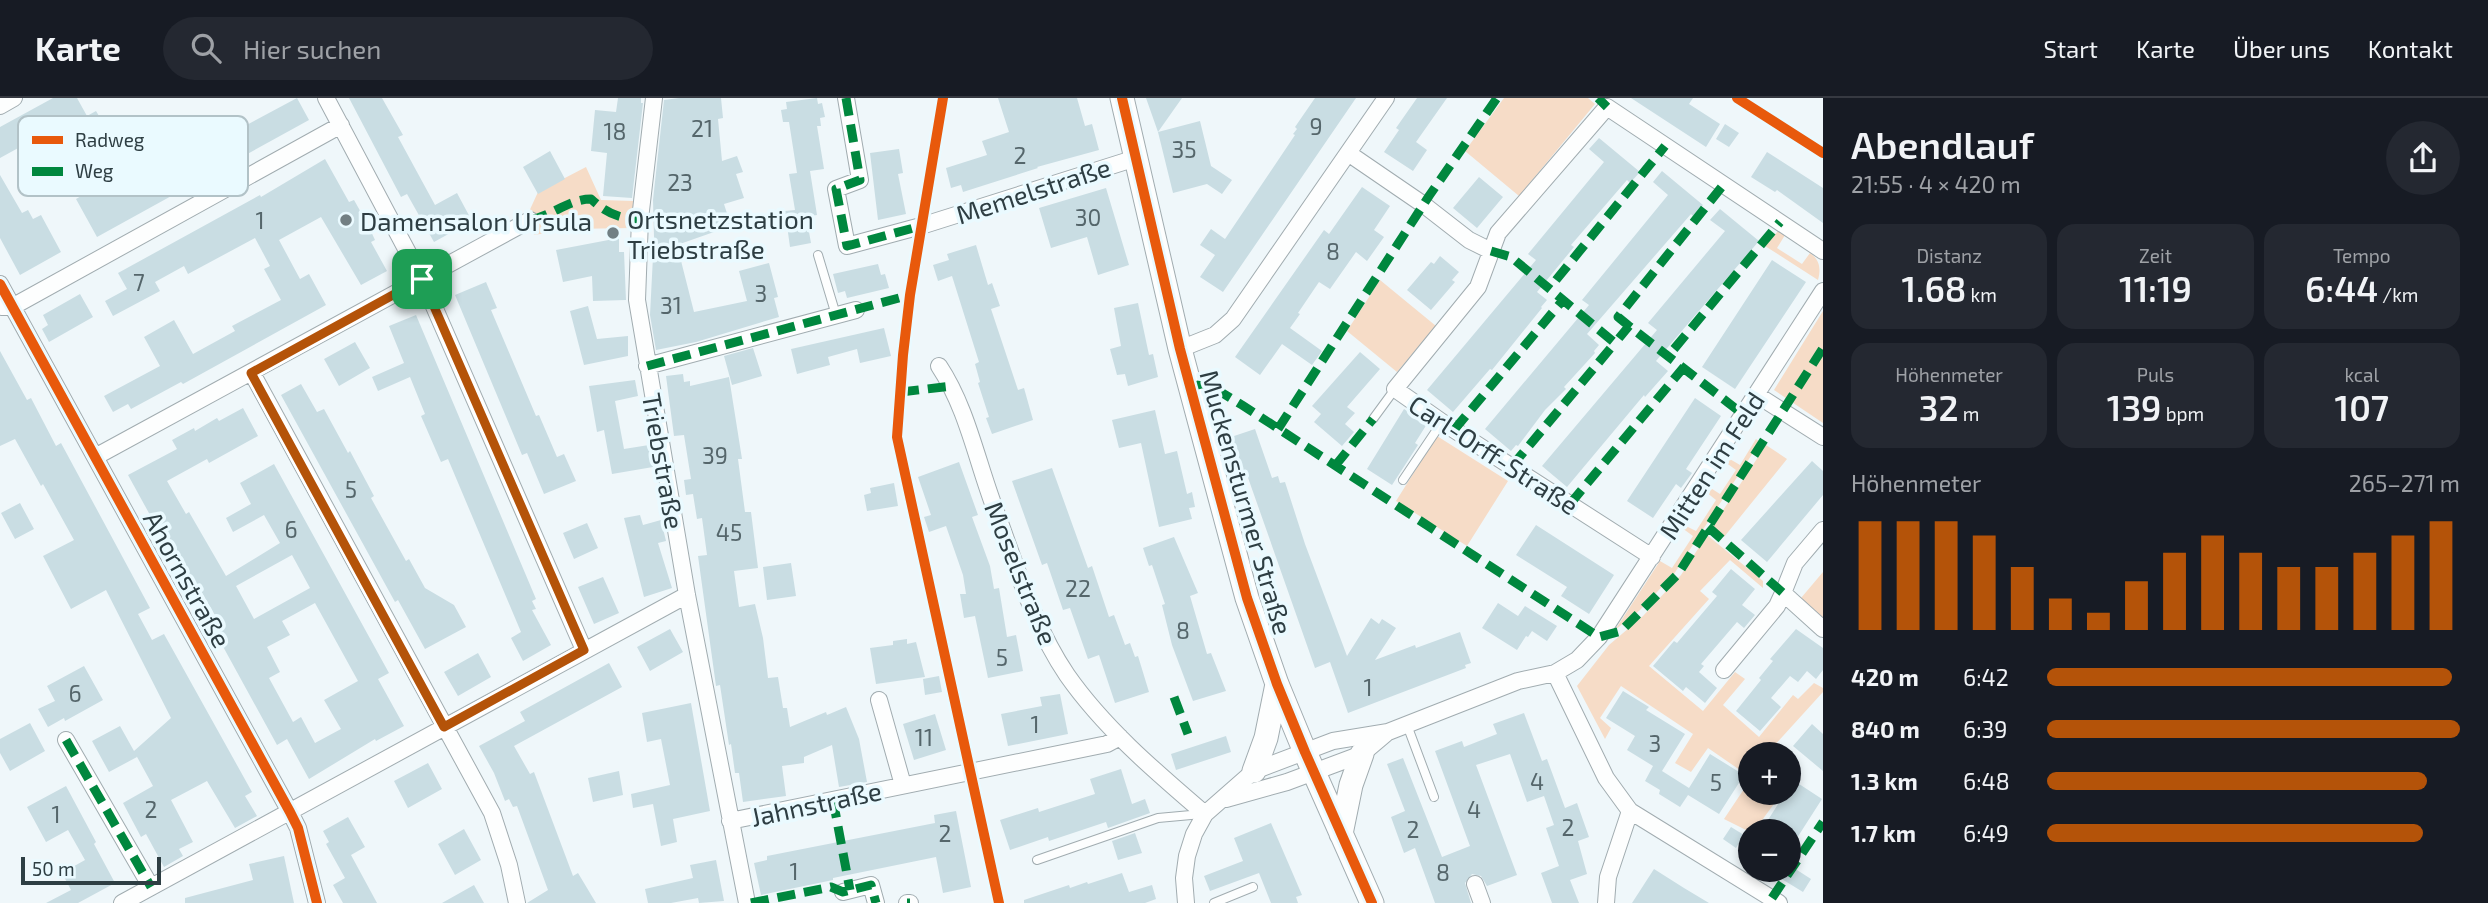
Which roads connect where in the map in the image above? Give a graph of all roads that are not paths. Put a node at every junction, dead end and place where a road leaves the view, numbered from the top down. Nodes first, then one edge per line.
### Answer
1 (14, 98) edge
2 (326, 98) edge
3 (654, 98) edge
4 (846, 98) edge
5 (1122, 98) edge
6 (1387, 98) edge
7 (0, 106) edge
8 (341, 125) junction
9 (1348, 153) junction
10 (1136, 158) junction
11 (248, 176) edge
12 (210, 196) edge
13 (530, 220) dead end
14 (1491, 251) junction
15 (1823, 251) edge
16 (818, 255) dead end
17 (422, 279) junction
18 (0, 284) edge
19 (1823, 291) edge
20 (6, 307) edge
21 (856, 310) dead end
22 (836, 315) junction
23 (1181, 349) junction
24 (648, 366) junction
25 (939, 366) dead end
26 (251, 373) junction
27 (1395, 389) junction
28 (1756, 395) junction
29 (1373, 419) dead end
30 (1442, 422) junction
31 (1823, 438) edge
32 (95, 457) junction
33 (1403, 480) dead end
34 (1823, 530) edge
35 (1652, 557) junction
36 (1783, 593) junction
37 (687, 595) junction
38 (1823, 629) edge
39 (584, 650) junction
40 (1724, 670) dead end
41 (1555, 673) junction
42 (1277, 684) junction
43 (878, 700) dead end
44 (1408, 725) junction
45 (444, 727) junction
46 (1388, 732) junction
47 (1120, 737) junction
48 (66, 740) dead end
49 (1362, 754) junction
50 (1309, 762) junction
51 (1254, 771) junction
52 (902, 785) junction
53 (1434, 797) dead end
54 (1221, 800) junction
55 (1630, 811) junction
56 (290, 812) junction
57 (1205, 814) junction
58 (730, 821) junction
59 (1341, 834) junction
60 (1037, 859) dead end
61 (1475, 884) dead end
62 (151, 887) junction
63 (1253, 887) dead end
64 (843, 892) dead end
65 (1182, 902) edge
66 (122, 903) edge
67 (317, 903) edge
68 (517, 903) edge
69 (747, 903) edge
70 (876, 903) edge
71 (1214, 903) edge
72 (1372, 903) edge
73 (1482, 903) edge
74 (1606, 903) edge
75 (1779, 903) edge

1 - 7 street
2 - 8 street
3 - 24 street, Triebstraße
4 - 10 street, Memelstraße
5 - 10 main road, Muckensturmer Straße
6 - 9 street
8 - 11 street
8 - 17 street
9 - 14 street
9 - 23 street
10 - 23 main road, Muckensturmer Straße
12 - 20 street
13 - 17 street
14 - 15 street, Carl-Orff-Straße
14 - 27 street, Carl-Orff-Straße
16 - 22 lane
17 - 26 street
17 - 39 street
18 - 20 street, Ahornstraße
19 - 28 street, Mitten im Feld
20 - 32 street, Ahornstraße
21 - 22 street
22 - 24 street
23 - 42 main road, Muckensturmer Straße
24 - 37 street, Triebstraße
25 - 47 street, Moselstraße
26 - 32 street
26 - 45 street
27 - 29 lane
27 - 30 street, Carl-Orff-Straße
28 - 31 street
28 - 35 street, Mitten im Feld
30 - 33 lane
30 - 35 street, Carl-Orff-Straße
32 - 56 street, Ahornstraße
34 - 36 street
35 - 41 street, Mitten im Feld
36 - 38 street
36 - 40 street
37 - 39 street
37 - 58 street, Triebstraße
39 - 45 street
41 - 44 street
41 - 55 street
42 - 50 main road, Muckensturmer Straße
42 - 51 main road
43 - 52 street, Jahnstraße
44 - 46 street
44 - 53 lane
45 - 56 street
45 - 68 street
46 - 49 street
46 - 50 street
47 - 52 street, Jahnstraße
47 - 57 street, Moselstraße
48 - 62 street
49 - 50 street
49 - 59 main road
50 - 51 street
50 - 54 street
50 - 59 main road, Muckensturmer Straße
51 - 54 street
52 - 58 street, Jahnstraße
54 - 57 street
55 - 74 street
55 - 75 street
56 - 62 street
56 - 67 street, Ahornstraße
57 - 60 lane
57 - 65 street
58 - 69 street, Triebstraße
59 - 72 main road, Muckensturmer Straße
61 - 73 street
62 - 66 street
63 - 71 lane
64 - 70 street

